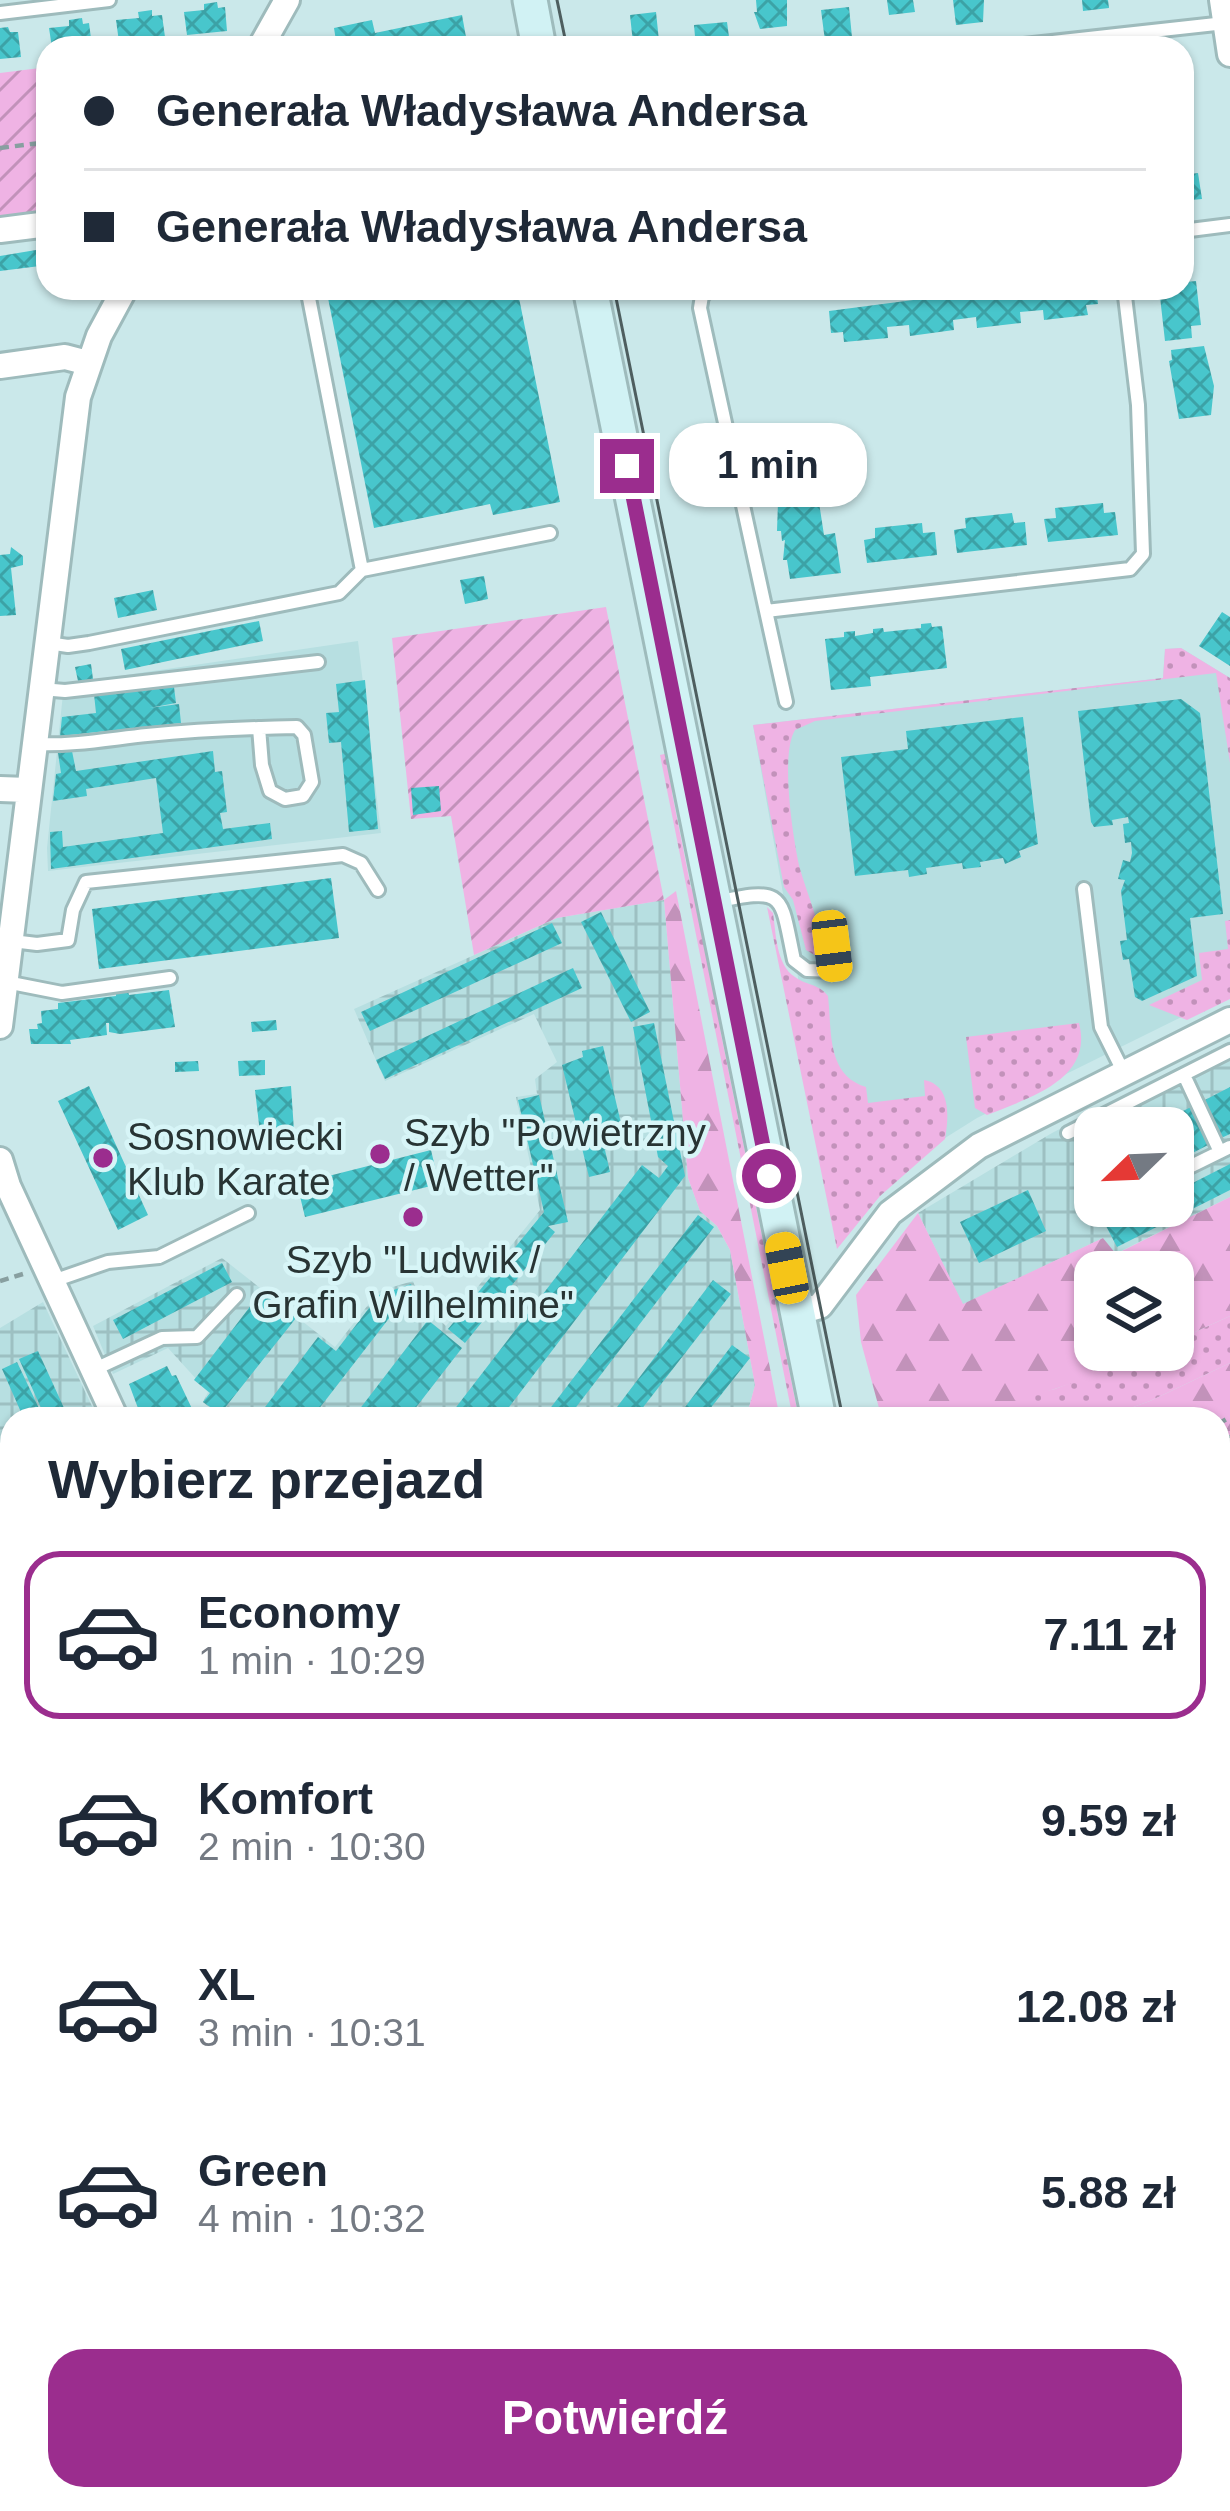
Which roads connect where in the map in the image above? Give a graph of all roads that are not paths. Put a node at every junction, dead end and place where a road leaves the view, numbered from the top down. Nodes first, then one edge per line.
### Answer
1 (109, 0) edge
2 (287, 0) edge
3 (530, 0) edge
4 (1224, 11) edge
5 (0, 13) edge
6 (267, 36) edge
7 (537, 36) edge
8 (1071, 36) edge
9 (1230, 54) edge
10 (1230, 225) edge
11 (36, 226) edge
12 (0, 230) edge
13 (1194, 230) edge
14 (119, 300) edge
15 (309, 300) edge
16 (592, 300) edge
17 (701, 300) edge
18 (1125, 300) edge
19 (88, 363) junction
20 (0, 366) edge
21 (550, 533) dead end
22 (362, 570) junction
23 (766, 611) junction
24 (45, 642) junction
25 (318, 662) dead end
26 (40, 689) junction
27 (786, 702) dead end
28 (259, 728) junction
29 (33, 744) junction
30 (0, 789) edge
31 (27, 790) junction
32 (1084, 889) dead end
33 (378, 890) dead end
34 (715, 902) junction
35 (829, 921) dead end
36 (10, 940) junction
37 (170, 978) dead end
38 (5, 982) junction
39 (1230, 1020) edge
40 (0, 1026) edge
41 (1187, 1042) junction
42 (1230, 1051) edge
43 (1199, 1067) junction
44 (1124, 1072) junction
45 (1184, 1075) junction
46 (1086, 1090) junction
47 (1094, 1107) edge
48 (1121, 1107) edge
49 (1074, 1130) edge
50 (1068, 1133) dead end
51 (1225, 1149) edge
52 (0, 1160) edge
53 (1194, 1164) edge
54 (248, 1213) dead end
55 (53, 1282) junction
56 (237, 1294) dead end
57 (796, 1313) junction
58 (93, 1370) junction
59 (110, 1407) edge
60 (816, 1407) edge

1 - 5 lane
2 - 6 street
3 - 7 main road
4 - 8 lane
4 - 9 street
10 - 13 lane
11 - 12 street
14 - 19 street
15 - 22 lane
16 - 34 main road
17 - 23 lane
18 - 23 lane
19 - 20 street
19 - 24 street
21 - 22 lane
22 - 24 lane
23 - 27 lane
24 - 26 street
25 - 26 lane
26 - 29 street
28 - 28 lane
28 - 29 lane
29 - 31 street
30 - 31 street
31 - 36 street
32 - 44 lane
33 - 36 lane
34 - 35 lane
34 - 57 main road
36 - 38 street
37 - 38 lane
38 - 40 street
39 - 41 street
41 - 43 lane
41 - 44 street
42 - 43 lane
43 - 45 lane
44 - 46 street
45 - 48 lane
45 - 51 lane
46 - 47 lane
46 - 57 street
49 - 50 lane
51 - 53 lane
52 - 55 street
54 - 55 lane
55 - 58 street
56 - 58 lane
57 - 60 main road
58 - 59 street

